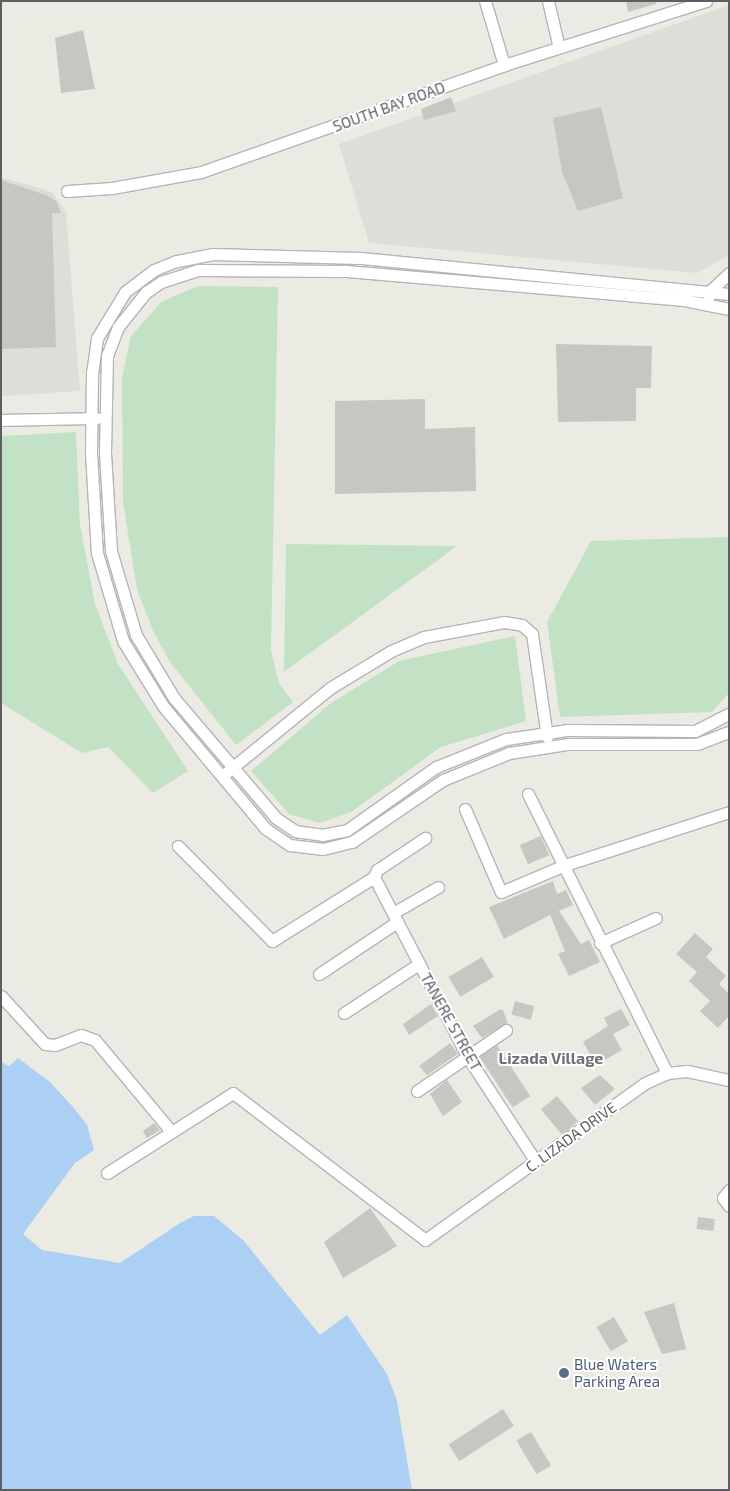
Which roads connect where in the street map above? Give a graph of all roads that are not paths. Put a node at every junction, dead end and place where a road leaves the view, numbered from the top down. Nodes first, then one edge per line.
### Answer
1 (485, 1) edge
2 (548, 1) edge
3 (706, 1) edge
4 (674, 6) edge
5 (559, 48) junction
6 (504, 65) junction
7 (67, 191) dead end
8 (729, 274) edge
9 (710, 290) junction
10 (729, 294) edge
11 (708, 304) junction
12 (729, 309) edge
13 (91, 418) junction
14 (105, 418) junction
15 (1, 420) edge
16 (729, 714) edge
17 (595, 730) junction
18 (547, 732) junction
19 (729, 732) edge
20 (594, 744) junction
21 (548, 745) junction
22 (232, 768) junction
23 (222, 777) junction
24 (528, 794) dead end
25 (464, 809) dead end
26 (729, 812) edge
27 (424, 838) dead end
28 (178, 846) dead end
29 (565, 865) junction
30 (374, 877) junction
31 (438, 887) dead end
32 (395, 918) junction
33 (656, 918) dead end
34 (600, 943) junction
35 (419, 964) junction
36 (319, 974) dead end
37 (1, 996) edge
38 (344, 1014) dead end
39 (506, 1030) dead end
40 (467, 1056) junction
41 (667, 1074) junction
42 (729, 1080) edge
43 (417, 1091) dead end
44 (170, 1130) junction
45 (536, 1162) junction
46 (107, 1173) dead end
47 (729, 1190) edge
48 (729, 1206) edge

1 - 6 street
2 - 5 street
3 - 4 street, SOUTH BAY ROAD
4 - 5 street, SOUTH BAY ROAD
5 - 6 street, SOUTH BAY ROAD
6 - 7 street, SOUTH BAY ROAD
8 - 9 street
9 - 10 street
9 - 11 street
9 - 13 street
11 - 12 street
11 - 14 street
13 - 14 street
13 - 15 street
13 - 23 street
14 - 22 street
16 - 17 street
17 - 18 street
17 - 20 street
18 - 21 street
18 - 22 street
18 - 22 street
19 - 20 street
20 - 21 street
21 - 23 street
22 - 23 street
24 - 29 street
25 - 29 street
26 - 29 street
27 - 30 street
28 - 30 street
29 - 34 street
30 - 32 street, TANERE STREET
31 - 32 street
32 - 35 street, TANERE STREET
32 - 36 street
33 - 34 street
34 - 41 street
35 - 38 street
35 - 40 street, TANERE STREET
37 - 44 street
39 - 40 street
40 - 43 street
40 - 45 street, TANERE STREET
41 - 42 street, C. LIZADA DRIVE
41 - 45 street, C. LIZADA DRIVE
44 - 45 street, C. LIZADA DRIVE
44 - 46 street
47 - 48 street

